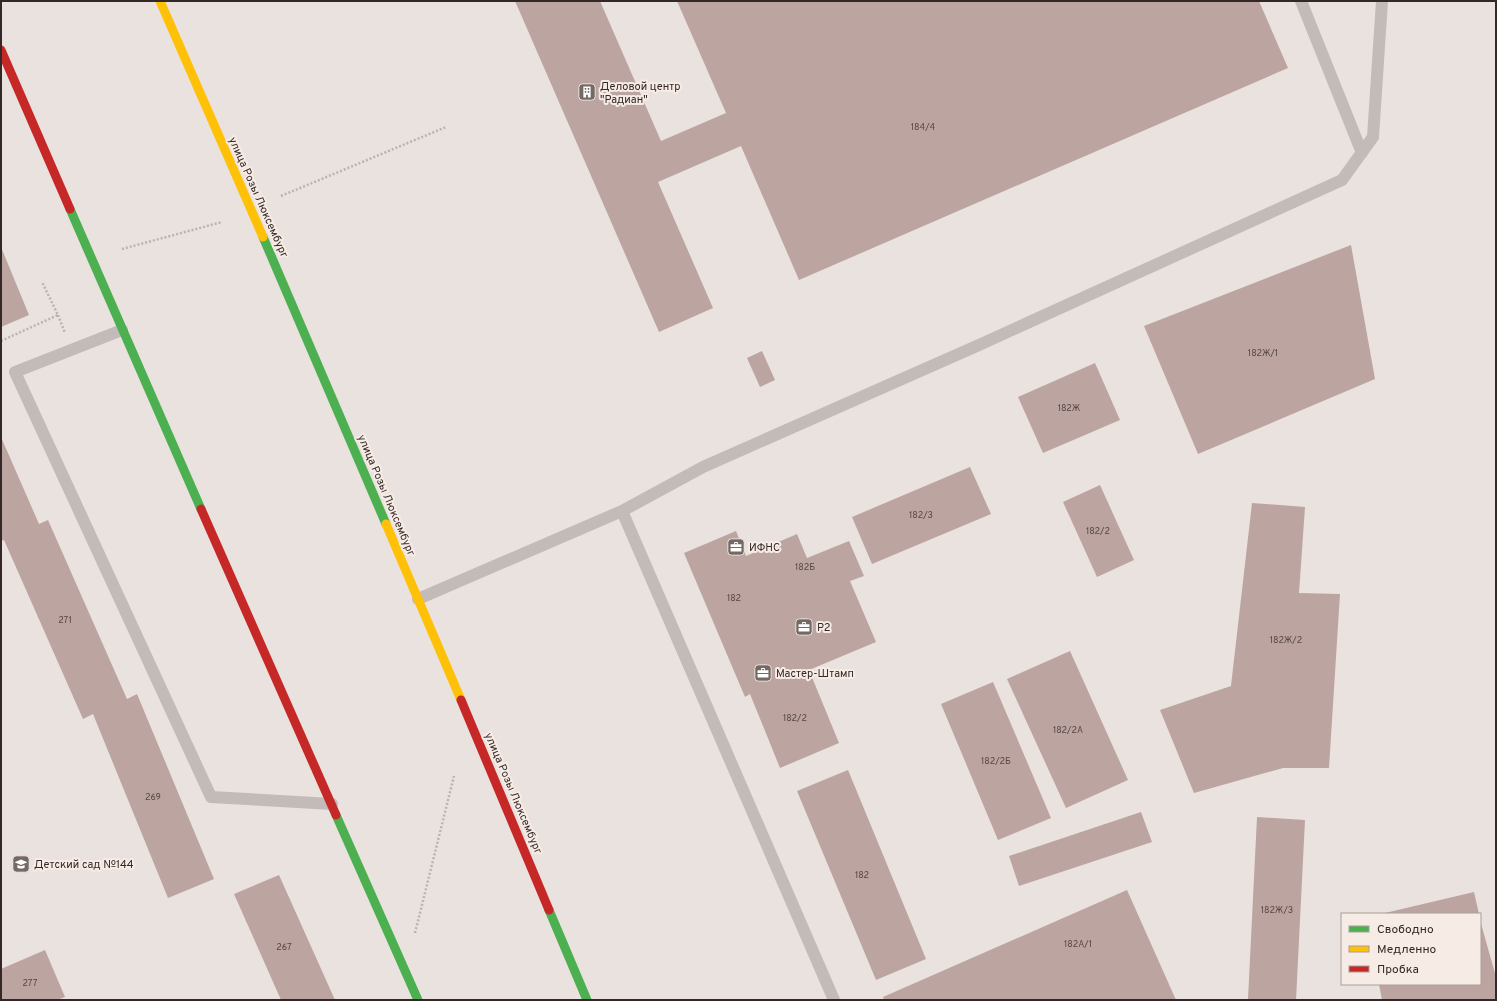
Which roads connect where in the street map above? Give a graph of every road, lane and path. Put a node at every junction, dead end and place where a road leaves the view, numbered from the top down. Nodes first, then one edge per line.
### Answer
1 (160, 1) edge
2 (1301, 1) edge
3 (1382, 1) edge
4 (1, 50) edge
5 (446, 127) dead end
6 (1362, 153) junction
7 (281, 196) dead end
8 (222, 222) dead end
9 (122, 249) dead end
10 (42, 282) dead end
11 (122, 330) junction
12 (1, 341) edge
13 (622, 511) junction
14 (418, 599) junction
15 (454, 776) dead end
16 (332, 804) junction
17 (414, 937) dead end
18 (418, 1000) edge
19 (587, 1000) edge
20 (834, 1000) edge

1 - 14 main road, улица Розы Люксембург
2 - 6 lane
3 - 6 lane
4 - 11 main road
5 - 7 path
6 - 13 lane
8 - 9 path
10 - 12 path
11 - 16 main road
11 - 16 lane
13 - 14 lane
13 - 20 lane
14 - 19 main road, улица Розы Люксембург
15 - 17 path
16 - 18 main road

